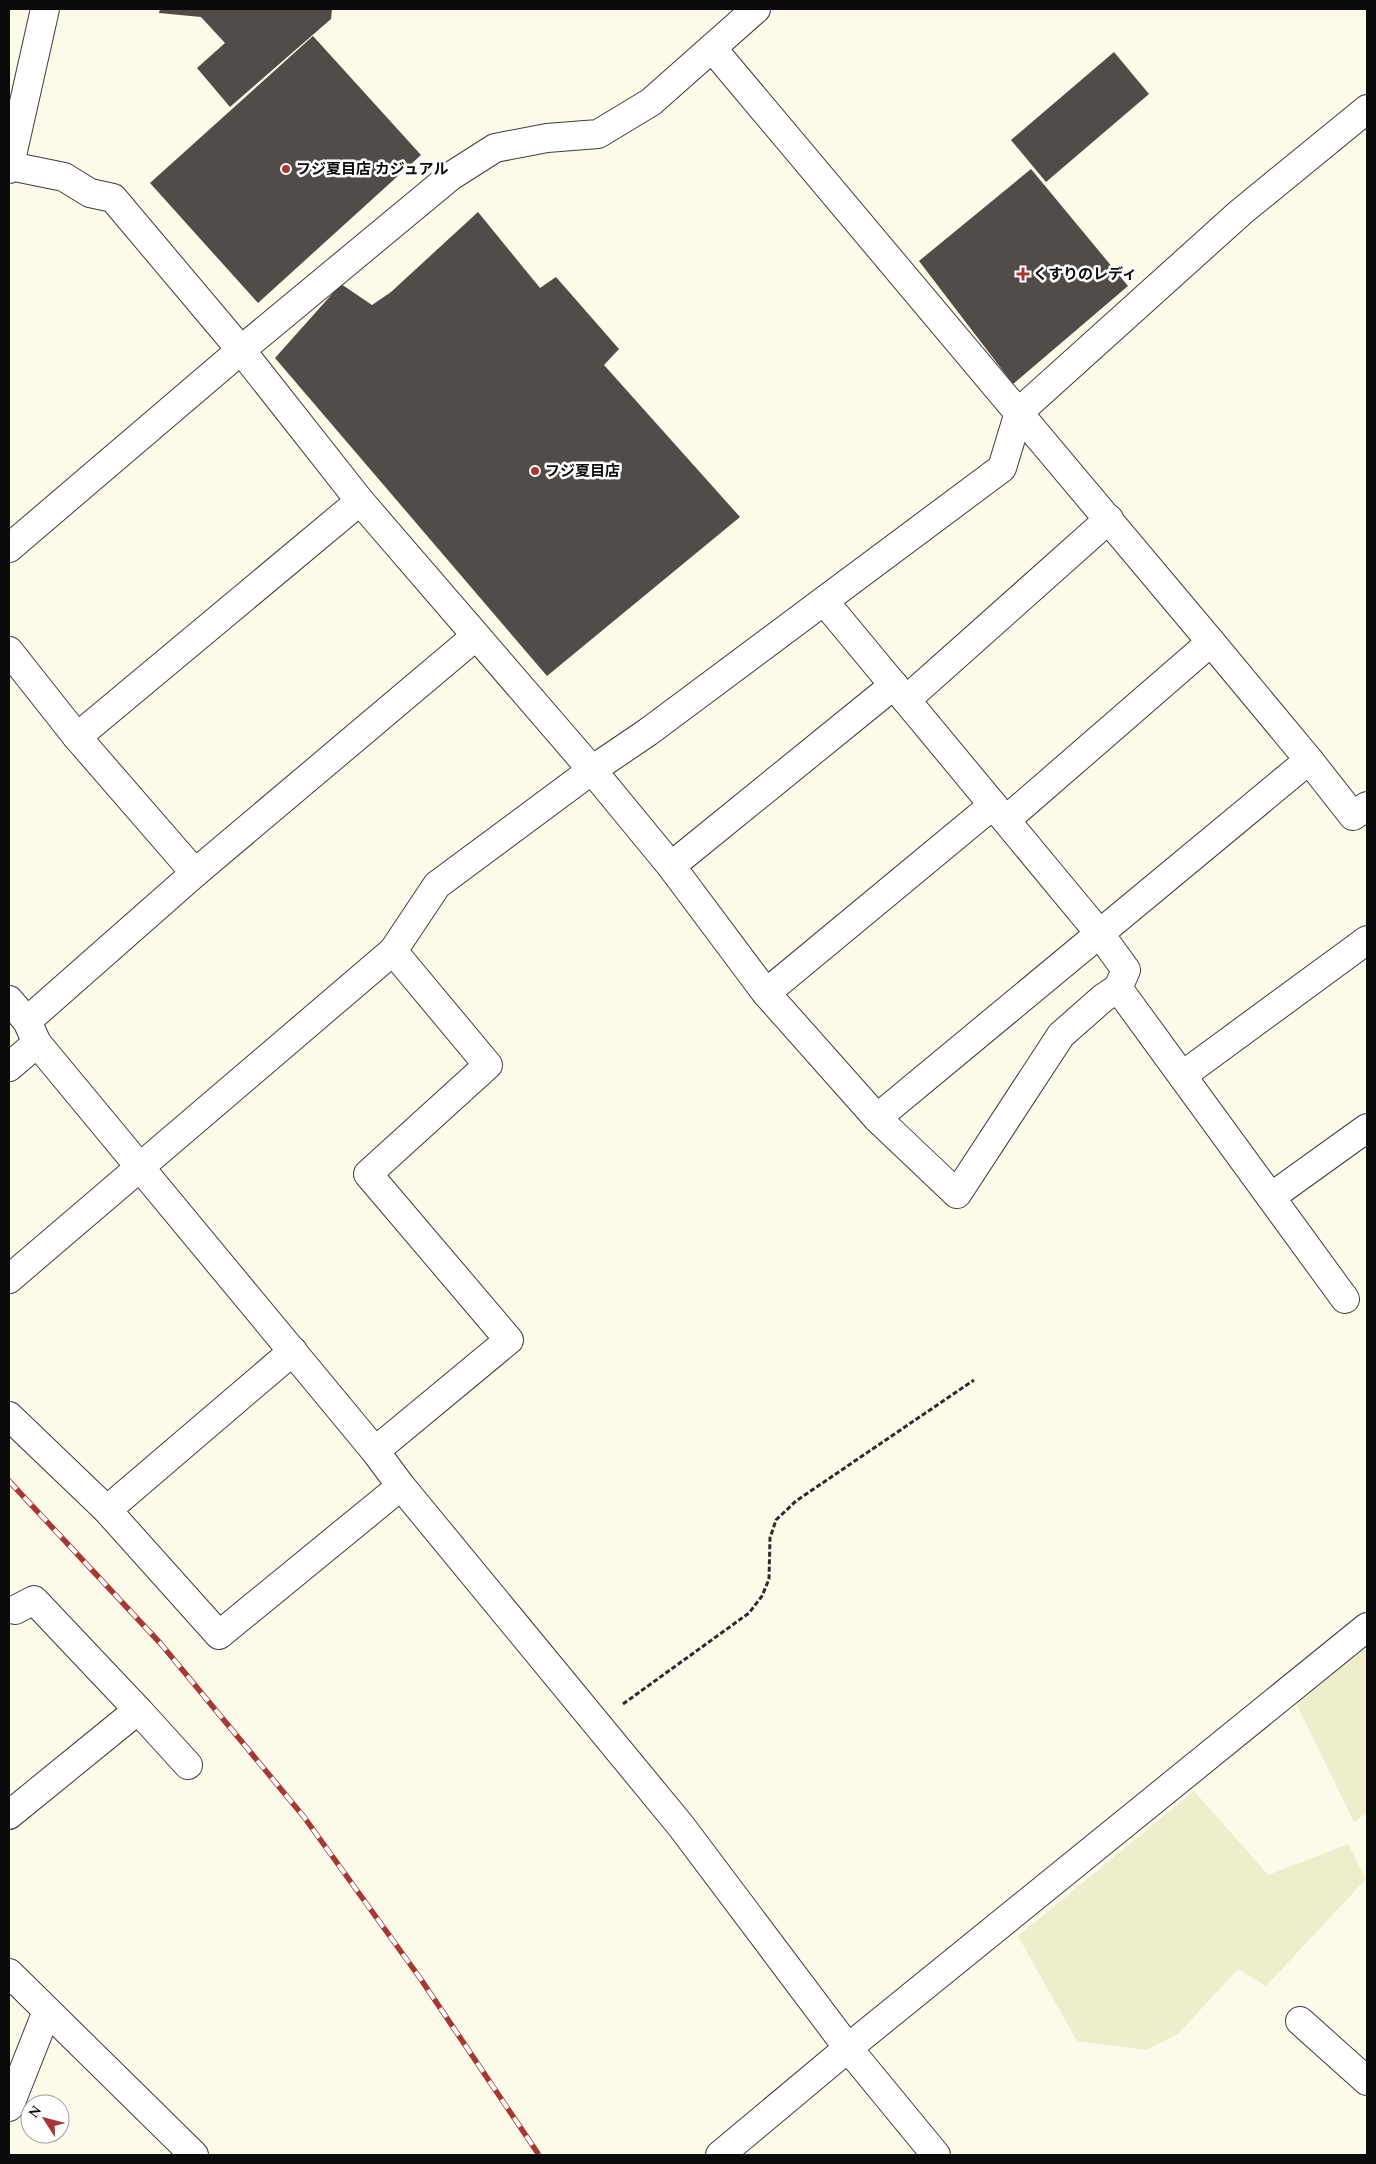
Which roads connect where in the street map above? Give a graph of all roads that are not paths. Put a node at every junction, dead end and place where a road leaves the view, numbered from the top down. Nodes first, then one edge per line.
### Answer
1 (45, 9) edge
2 (756, 9) edge
3 (712, 48) junction
4 (1367, 109) edge
5 (9, 168) edge
6 (241, 350) junction
7 (1019, 412) junction
8 (360, 501) junction
9 (1109, 520) junction
10 (9, 548) edge
11 (824, 601) junction
12 (476, 636) junction
13 (1211, 642) junction
14 (9, 651) edge
15 (900, 693) junction
16 (77, 738) junction
17 (1309, 760) junction
18 (592, 770) junction
19 (1367, 806) edge
20 (999, 813) junction
21 (671, 866) junction
22 (195, 873) junction
23 (1100, 934) junction
24 (1367, 940) edge
25 (393, 951) junction
26 (1118, 988) junction
27 (766, 993) junction
28 (9, 1000) edge
29 (32, 1032) junction
30 (9, 1067) edge
31 (1183, 1075) junction
32 (877, 1118) junction
33 (1367, 1128) edge
34 (141, 1168) junction
35 (1272, 1197) junction
36 (9, 1279) edge
37 (1346, 1298) dead end
38 (293, 1351) junction
39 (9, 1416) edge
40 (375, 1451) junction
41 (401, 1486) junction
42 (106, 1510) junction
43 (16, 1610) dead end
44 (1367, 1627) edge
45 (138, 1710) junction
46 (188, 1765) dead end
47 (9, 1815) edge
48 (9, 1973) edge
49 (47, 2011) junction
50 (1300, 2021) dead end
51 (848, 2048) junction
52 (1367, 2081) edge
53 (9, 2107) edge
54 (194, 2155) edge
55 (720, 2155) edge
56 (936, 2155) edge

1 - 5 street
2 - 3 street
3 - 6 street
3 - 7 street
4 - 7 street
5 - 6 street
6 - 8 street
6 - 10 street
7 - 9 street
7 - 11 street
8 - 12 street
8 - 16 street
9 - 13 street
9 - 15 street
11 - 15 street
11 - 18 street
12 - 18 street
12 - 22 street
13 - 17 street
13 - 20 street
14 - 16 street
15 - 20 street
15 - 21 street
16 - 22 street
17 - 19 street
17 - 23 street
18 - 21 street
18 - 25 street
20 - 23 street
20 - 27 street
21 - 27 street
22 - 29 street
23 - 26 street
23 - 32 street
24 - 31 street
25 - 34 street
25 - 40 street
26 - 31 street
26 - 32 street
27 - 32 street
28 - 29 street
29 - 30 street
29 - 34 street
31 - 35 street
33 - 35 street
34 - 36 street
34 - 38 street
35 - 37 street
38 - 40 street
38 - 42 street
39 - 42 street
40 - 41 street
41 - 42 street
41 - 51 street
43 - 45 street
44 - 51 street
45 - 46 street
45 - 47 street
48 - 49 street
49 - 53 street
49 - 54 street
50 - 52 street
51 - 55 street
51 - 56 street

